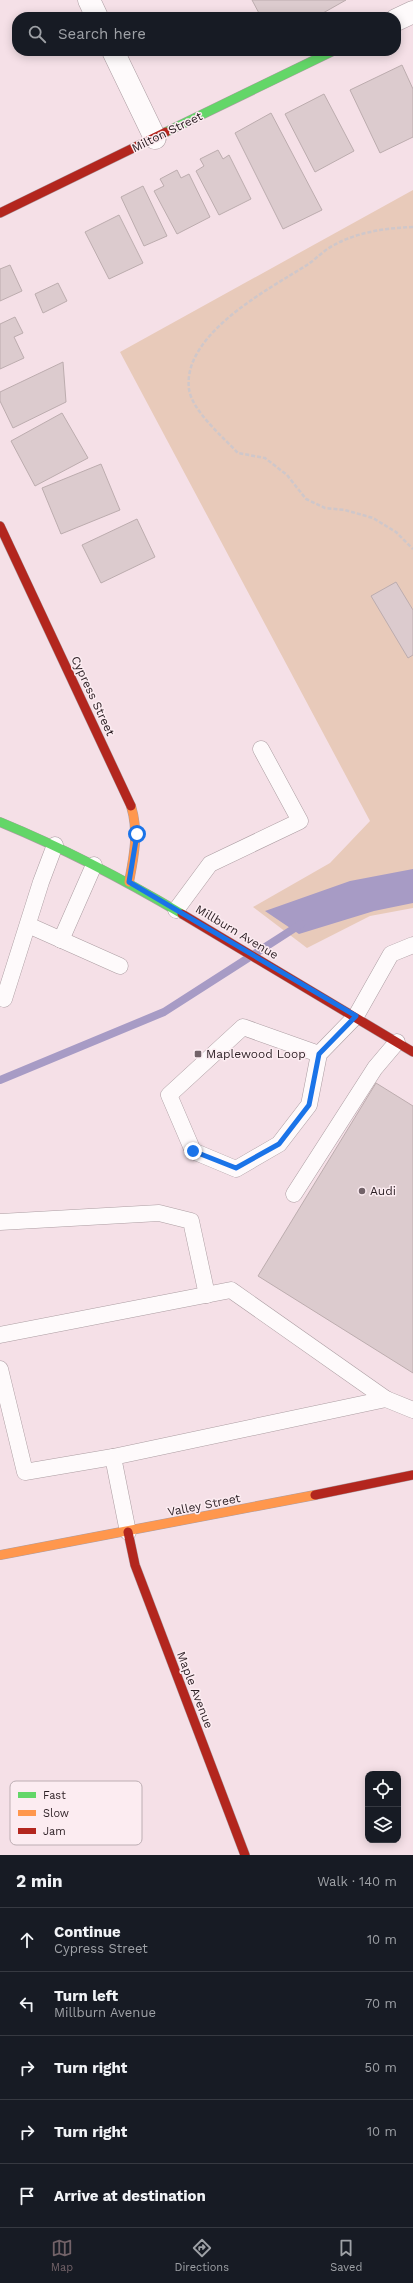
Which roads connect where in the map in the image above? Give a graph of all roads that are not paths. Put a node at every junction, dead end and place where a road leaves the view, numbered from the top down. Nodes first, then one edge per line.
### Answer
1 (89, 0) edge
2 (95, 12) edge
3 (413, 12) edge
4 (401, 18) edge
5 (115, 56) edge
6 (323, 56) edge
7 (155, 138) junction
8 (0, 213) edge
9 (0, 526) edge
10 (261, 749) dead end
11 (0, 822) edge
12 (55, 845) junction
13 (94, 865) junction
14 (129, 882) junction
15 (176, 910) junction
16 (28, 925) junction
17 (61, 940) junction
18 (413, 945) edge
19 (120, 966) dead end
20 (4, 999) dead end
21 (356, 1016) junction
22 (397, 1042) junction
23 (413, 1052) edge
24 (319, 1054) junction
25 (294, 1194) dead end
26 (0, 1222) edge
27 (208, 1294) junction
28 (0, 1335) edge
29 (0, 1369) edge
30 (386, 1399) junction
31 (412, 1414) edge
32 (113, 1457) junction
33 (413, 1475) edge
34 (128, 1532) junction
35 (0, 1555) edge
36 (245, 1855) edge

1 - 2 street
3 - 4 street
5 - 7 street
6 - 7 street, Milton Street
7 - 8 street, Milton Street
9 - 14 street, Cypress Street
10 - 15 lane
11 - 12 street, Millburn Avenue
12 - 13 street, Millburn Avenue
12 - 16 lane
13 - 14 street, Millburn Avenue
13 - 17 lane
14 - 15 street, Millburn Avenue
15 - 21 street, Millburn Avenue
16 - 17 lane
16 - 20 lane
17 - 19 lane
18 - 21 lane
21 - 22 street, Millburn Avenue
21 - 24 lane
22 - 23 street, Millburn Avenue
22 - 25 lane
24 - 24 lane
26 - 27 lane
27 - 28 lane
27 - 30 lane
29 - 32 lane
30 - 31 lane
30 - 32 lane
32 - 34 lane
33 - 34 street, Valley Street
34 - 35 street, Valley Street
34 - 36 street, Maple Avenue

